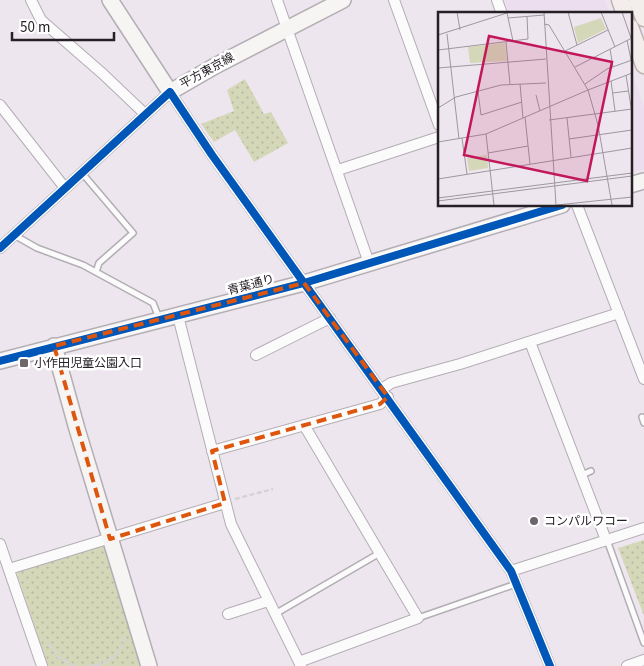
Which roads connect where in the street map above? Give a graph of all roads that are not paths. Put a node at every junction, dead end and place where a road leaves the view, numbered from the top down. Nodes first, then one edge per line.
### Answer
1 (31, 0) edge
2 (110, 0) edge
3 (277, 0) edge
4 (343, 0) edge
5 (394, 0) edge
6 (497, 0) edge
7 (620, 0) edge
8 (638, 0) edge
9 (501, 12) edge
10 (624, 12) edge
11 (644, 18) edge
12 (287, 28) junction
13 (632, 32) edge
14 (644, 65) edge
15 (170, 92) junction
16 (1, 109) edge
17 (145, 114) junction
18 (438, 122) edge
19 (438, 136) edge
20 (338, 170) junction
21 (82, 173) junction
22 (644, 180) edge
23 (632, 184) edge
24 (65, 188) junction
25 (559, 206) edge
26 (577, 206) edge
27 (13, 235) junction
28 (0, 248) edge
29 (370, 263) junction
30 (96, 272) junction
31 (304, 283) junction
32 (619, 313) junction
33 (178, 316) junction
34 (330, 318) junction
35 (159, 321) junction
36 (530, 342) junction
37 (54, 346) junction
38 (256, 355) dead end
39 (0, 360) edge
40 (644, 379) edge
41 (385, 393) junction
42 (642, 417) dead end
43 (644, 423) edge
44 (304, 425) junction
45 (212, 451) junction
46 (224, 503) junction
47 (644, 528) edge
48 (110, 539) junction
49 (606, 540) junction
50 (0, 544) edge
51 (378, 554) junction
52 (10, 570) junction
53 (511, 571) junction
54 (516, 584) junction
55 (268, 601) junction
56 (228, 614) dead end
57 (275, 614) junction
58 (418, 618) junction
59 (644, 643) edge
60 (644, 660) edge
61 (300, 664) edge
62 (42, 666) edge
63 (149, 666) edge
64 (550, 666) edge
65 (627, 666) edge

1 - 17 street
2 - 15 street, 平方東京線
3 - 12 street
4 - 12 street, 平方東京線
5 - 18 street
6 - 9 street
7 - 10 main road
8 - 11 main road
12 - 15 street, 平方東京線
12 - 20 street
13 - 14 main road
15 - 17 street
15 - 31 street
16 - 24 street
17 - 21 street
19 - 20 street
20 - 29 street
21 - 24 street
21 - 30 lane
22 - 23 street
24 - 27 street
25 - 29 street, 青葉通り
26 - 32 street
27 - 28 street
27 - 30 lane
29 - 31 street, 青葉通り
30 - 35 lane
31 - 33 street, 青葉通り
31 - 34 street
32 - 36 street
32 - 40 street
33 - 35 street, 青葉通り
33 - 45 street
34 - 38 street
34 - 41 street
35 - 37 street, 青葉通り
36 - 41 street
36 - 49 street
37 - 39 street, 青葉通り
37 - 48 street
41 - 44 street
41 - 53 street
42 - 43 lane
44 - 45 street
44 - 51 street
45 - 46 street
46 - 48 street
46 - 55 street
47 - 49 street
48 - 52 street
48 - 63 street
49 - 53 street
49 - 59 lane
50 - 52 street
51 - 57 lane
51 - 58 street
52 - 62 street
53 - 54 street
54 - 58 lane
54 - 64 street
55 - 56 street
55 - 57 street
57 - 61 street
58 - 61 street
60 - 65 street

